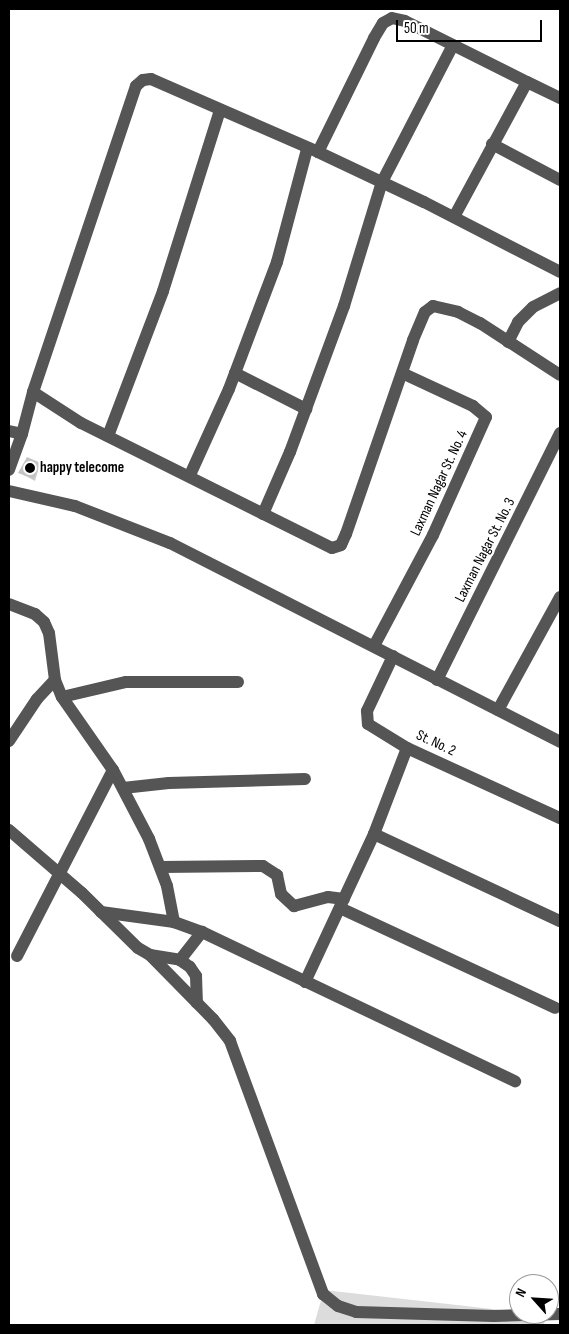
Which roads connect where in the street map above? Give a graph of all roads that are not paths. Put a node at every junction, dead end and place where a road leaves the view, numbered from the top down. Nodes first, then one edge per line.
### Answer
1 (453, 45) junction
2 (527, 82) junction
3 (560, 98) edge
4 (220, 110) junction
5 (492, 144) junction
6 (313, 151) junction
7 (560, 180) edge
8 (382, 182) junction
9 (454, 217) junction
10 (560, 272) edge
11 (560, 293) edge
12 (508, 342) junction
13 (402, 372) junction
14 (236, 373) junction
15 (560, 375) edge
16 (33, 392) junction
17 (306, 409) junction
18 (9, 431) edge
19 (560, 433) edge
20 (22, 434) junction
21 (108, 436) junction
22 (9, 470) edge
23 (190, 475) junction
24 (9, 491) edge
25 (263, 514) junction
26 (560, 597) edge
27 (9, 604) edge
28 (374, 646) junction
29 (394, 656) junction
30 (55, 680) junction
31 (437, 680) junction
32 (238, 682) dead end
33 (62, 697) junction
34 (498, 710) junction
35 (9, 741) edge
36 (560, 741) edge
37 (407, 748) junction
38 (113, 770) junction
39 (305, 779) dead end
40 (123, 788) junction
41 (560, 818) edge
42 (9, 830) edge
43 (374, 834) junction
44 (161, 868) junction
45 (57, 873) junction
46 (342, 903) junction
47 (101, 912) junction
48 (560, 921) edge
49 (174, 922) junction
50 (202, 932) junction
51 (150, 955) junction
52 (17, 956) dead end
53 (180, 960) junction
54 (305, 982) junction
55 (197, 1003) junction
56 (555, 1008) dead end
57 (515, 1082) dead end
58 (560, 1314) edge

1 - 2 street
1 - 6 street
1 - 8 street
2 - 3 street
2 - 5 street
4 - 6 street
4 - 16 street
4 - 21 street
5 - 7 street
5 - 9 street
6 - 8 street
6 - 14 street
8 - 9 street
8 - 17 street
9 - 10 street
11 - 12 street
12 - 13 street
12 - 15 street
13 - 25 street
13 - 28 street, Laxman Nagar St. No. 4
14 - 17 street
14 - 23 street
16 - 20 street
16 - 21 street
17 - 25 street
18 - 20 street
19 - 31 street, Laxman Nagar St. No. 3
20 - 22 street
21 - 23 street
23 - 25 street
24 - 28 street
26 - 34 street
27 - 30 street
28 - 29 street
29 - 31 street
29 - 37 street, St. No. 2
30 - 33 street
30 - 35 street
31 - 34 street
32 - 33 street
33 - 38 street
34 - 36 street
37 - 41 street, St. No. 2
37 - 43 street
38 - 40 street
38 - 45 street
39 - 40 street
40 - 44 street
42 - 45 street
43 - 46 street
43 - 48 street
44 - 46 street
44 - 49 street
45 - 47 street
45 - 52 street
46 - 54 street
46 - 56 street
47 - 49 street
47 - 51 street
49 - 50 street
50 - 53 street
50 - 54 street
51 - 53 street
51 - 55 street
53 - 55 street
54 - 57 street
55 - 58 street

